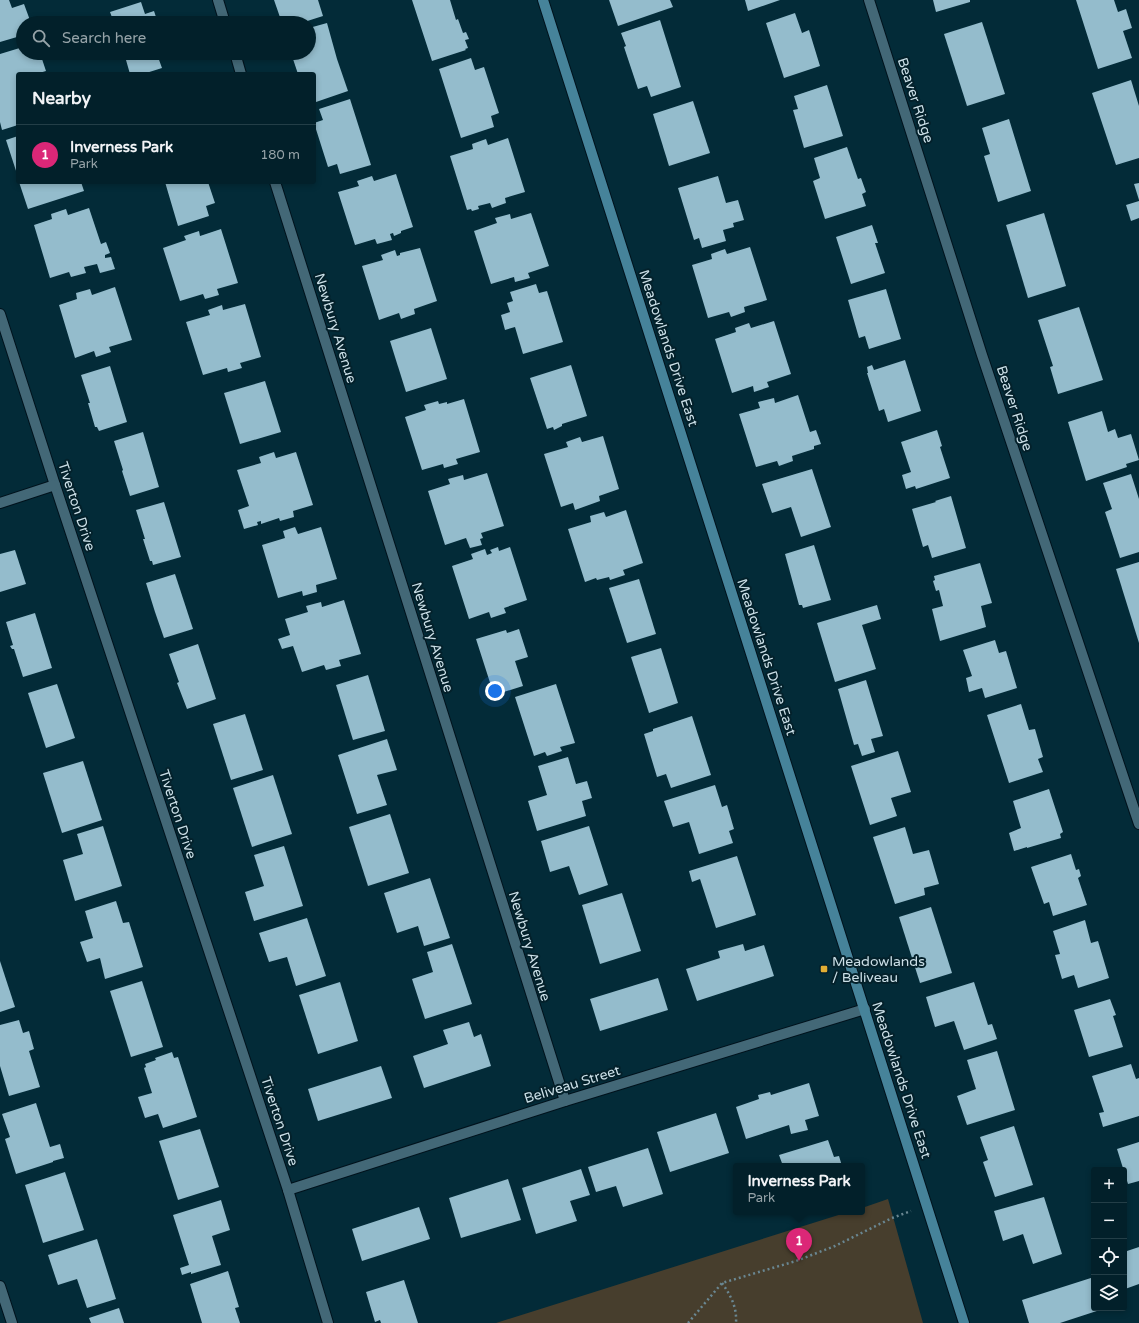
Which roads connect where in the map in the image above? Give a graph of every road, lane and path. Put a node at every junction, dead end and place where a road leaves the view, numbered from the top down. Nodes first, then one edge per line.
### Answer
1 (218, 0) edge
2 (543, 0) edge
3 (869, 0) edge
4 (223, 16) edge
5 (236, 60) edge
6 (240, 72) edge
7 (276, 184) edge
8 (0, 314) edge
9 (55, 485) junction
10 (0, 503) edge
11 (1139, 824) edge
12 (865, 1009) junction
13 (565, 1101) junction
14 (288, 1190) junction
15 (927, 1205) junction
16 (722, 1283) junction
17 (0, 1286) edge
18 (12, 1323) edge
19 (328, 1323) edge
20 (688, 1323) edge
21 (736, 1323) edge
22 (964, 1323) edge

1 - 4 street
2 - 12 main road, Meadowlands Drive East
3 - 11 street, Beaver Ridge
5 - 6 street
7 - 13 street, Newbury Avenue
8 - 9 street, Tiverton Drive
9 - 10 street
9 - 14 street, Tiverton Drive
12 - 13 street, Beliveau Street
12 - 15 main road, Meadowlands Drive East
13 - 14 street, Beliveau Street
14 - 19 street, Tiverton Drive
15 - 16 path
15 - 22 main road, Meadowlands Drive East
16 - 20 path
16 - 21 path
17 - 18 street

